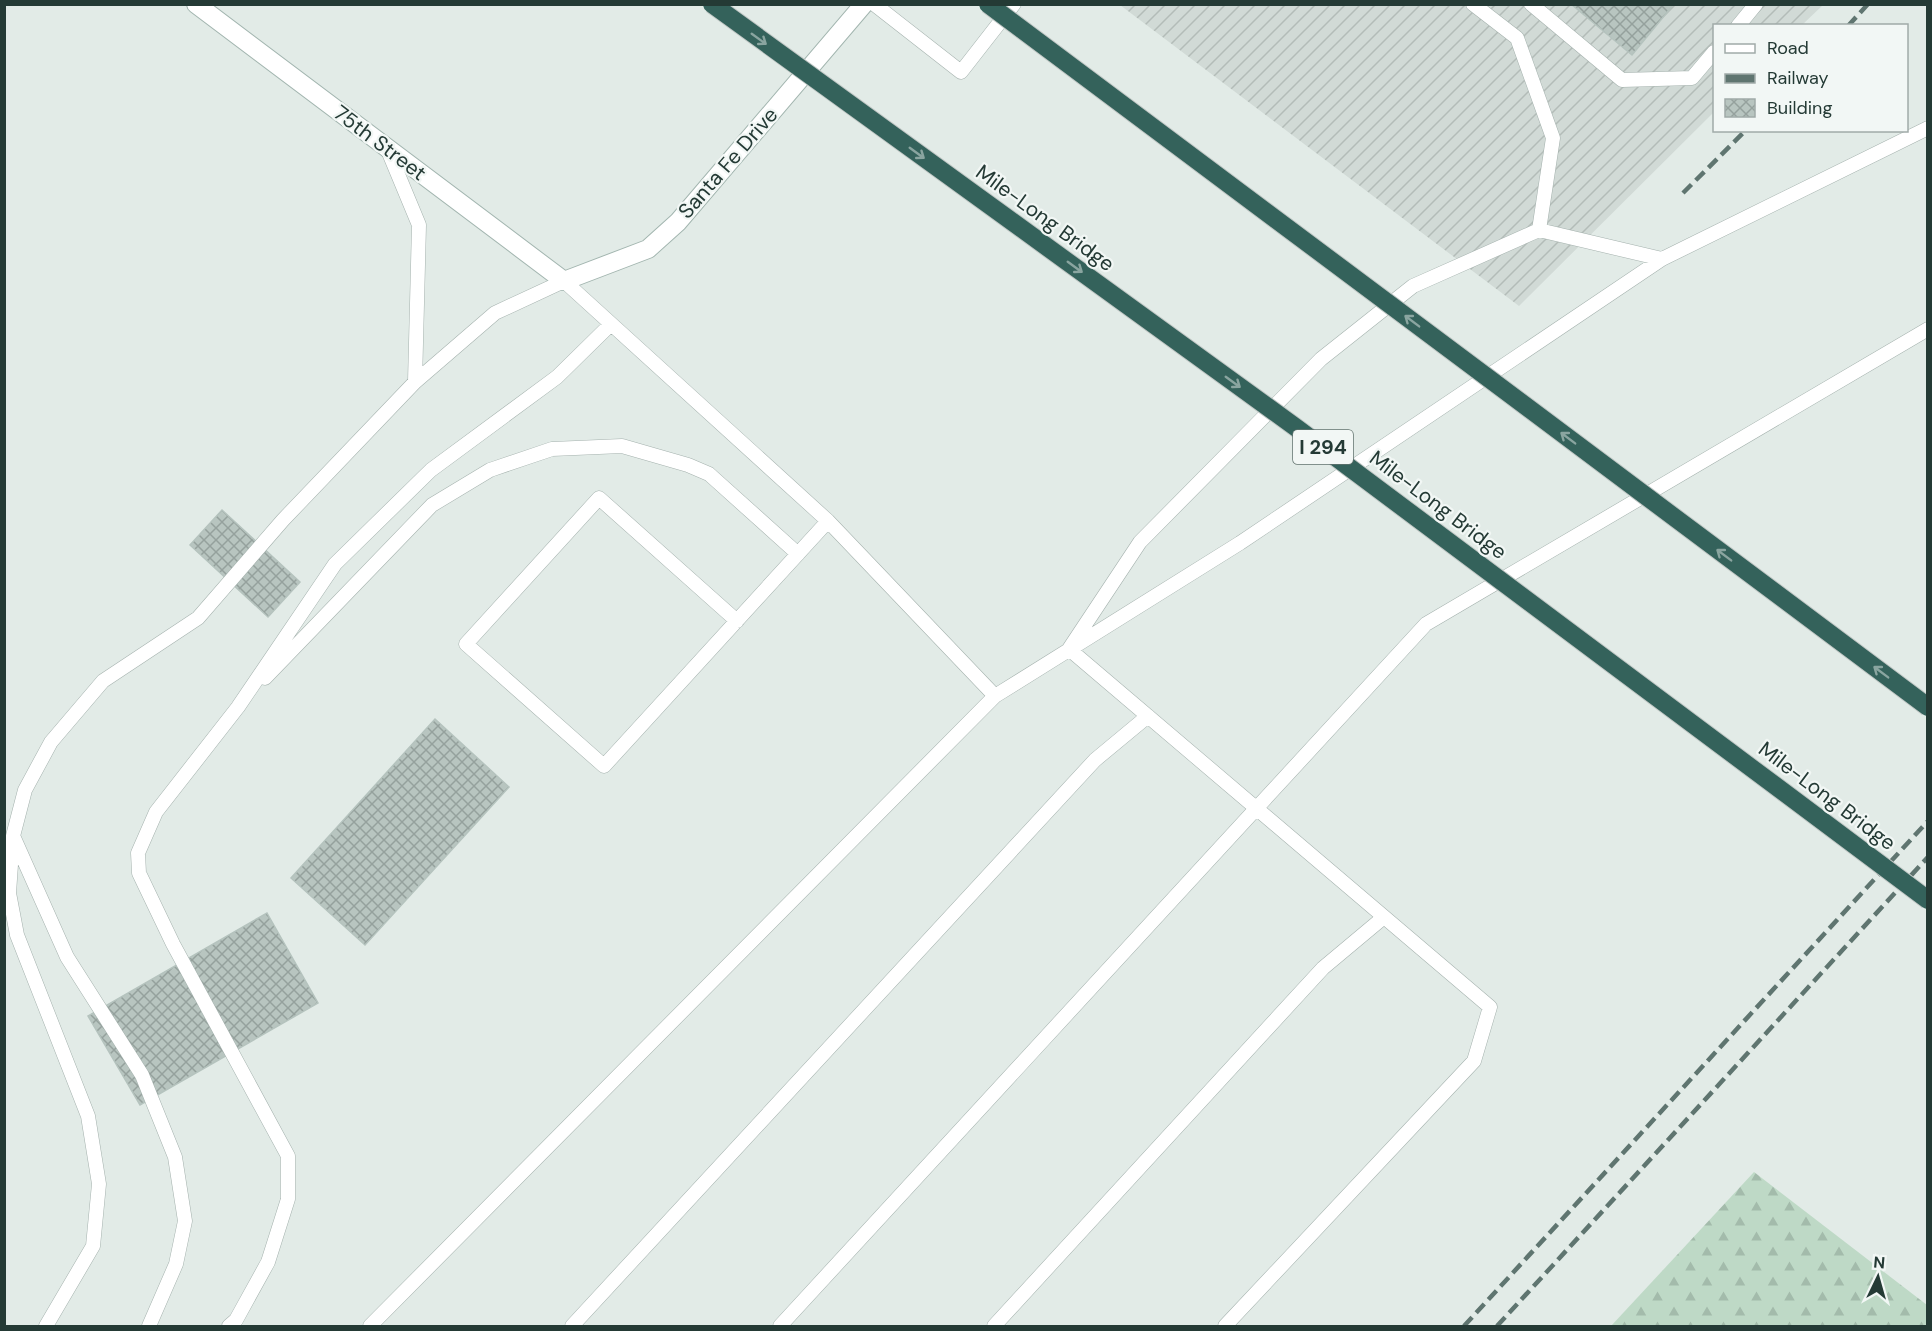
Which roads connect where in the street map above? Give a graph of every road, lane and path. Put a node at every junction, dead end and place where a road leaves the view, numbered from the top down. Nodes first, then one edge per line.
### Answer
1 (196, 4) edge
2 (712, 4) edge
3 (864, 4) edge
4 (874, 4) edge
5 (988, 4) edge
6 (1014, 4) edge
7 (1473, 4) edge
8 (1531, 4) edge
9 (1756, 4) edge
10 (1740, 24) edge
11 (1713, 53) edge
12 (1928, 128) edge
13 (387, 148) junction
14 (1539, 230) junction
15 (1662, 259) junction
16 (564, 280) junction
17 (611, 324) junction
18 (1928, 329) edge
19 (415, 382) junction
20 (828, 521) junction
21 (798, 554) junction
22 (737, 621) junction
23 (1069, 649) junction
24 (995, 696) junction
25 (238, 706) junction
26 (1928, 707) edge
27 (1148, 716) junction
28 (1256, 807) junction
29 (13, 836) junction
30 (1928, 900) edge
31 (1384, 917) junction
32 (46, 1326) edge
33 (148, 1326) edge
34 (229, 1326) edge
35 (370, 1326) edge
36 (572, 1326) edge
37 (780, 1326) edge
38 (994, 1326) edge
39 (1225, 1326) edge

1 - 13 street, 75th Street
2 -> 30 highway, Mile-Long Bridge / I 294, bridge
3 - 16 street, Santa Fe Drive
4 - 6 lane
26 -> 5 highway, bridge
7 - 14 lane
8 - 11 lane
9 - 10 lane
12 - 15 lane
13 - 16 street, 75th Street
13 - 19 lane
14 - 15 lane
14 - 23 lane
15 - 23 lane
16 - 17 lane
16 - 19 lane
17 - 20 lane
17 - 25 lane
18 - 28 lane
19 - 29 lane
20 - 21 lane
20 - 24 lane
21 - 22 lane
21 - 25 lane
22 - 22 lane
23 - 24 lane
23 - 27 lane
24 - 35 lane
25 - 34 lane
27 - 28 lane
27 - 36 lane
28 - 31 lane
28 - 37 lane
29 - 32 lane
29 - 33 lane
31 - 38 lane
31 - 39 lane

